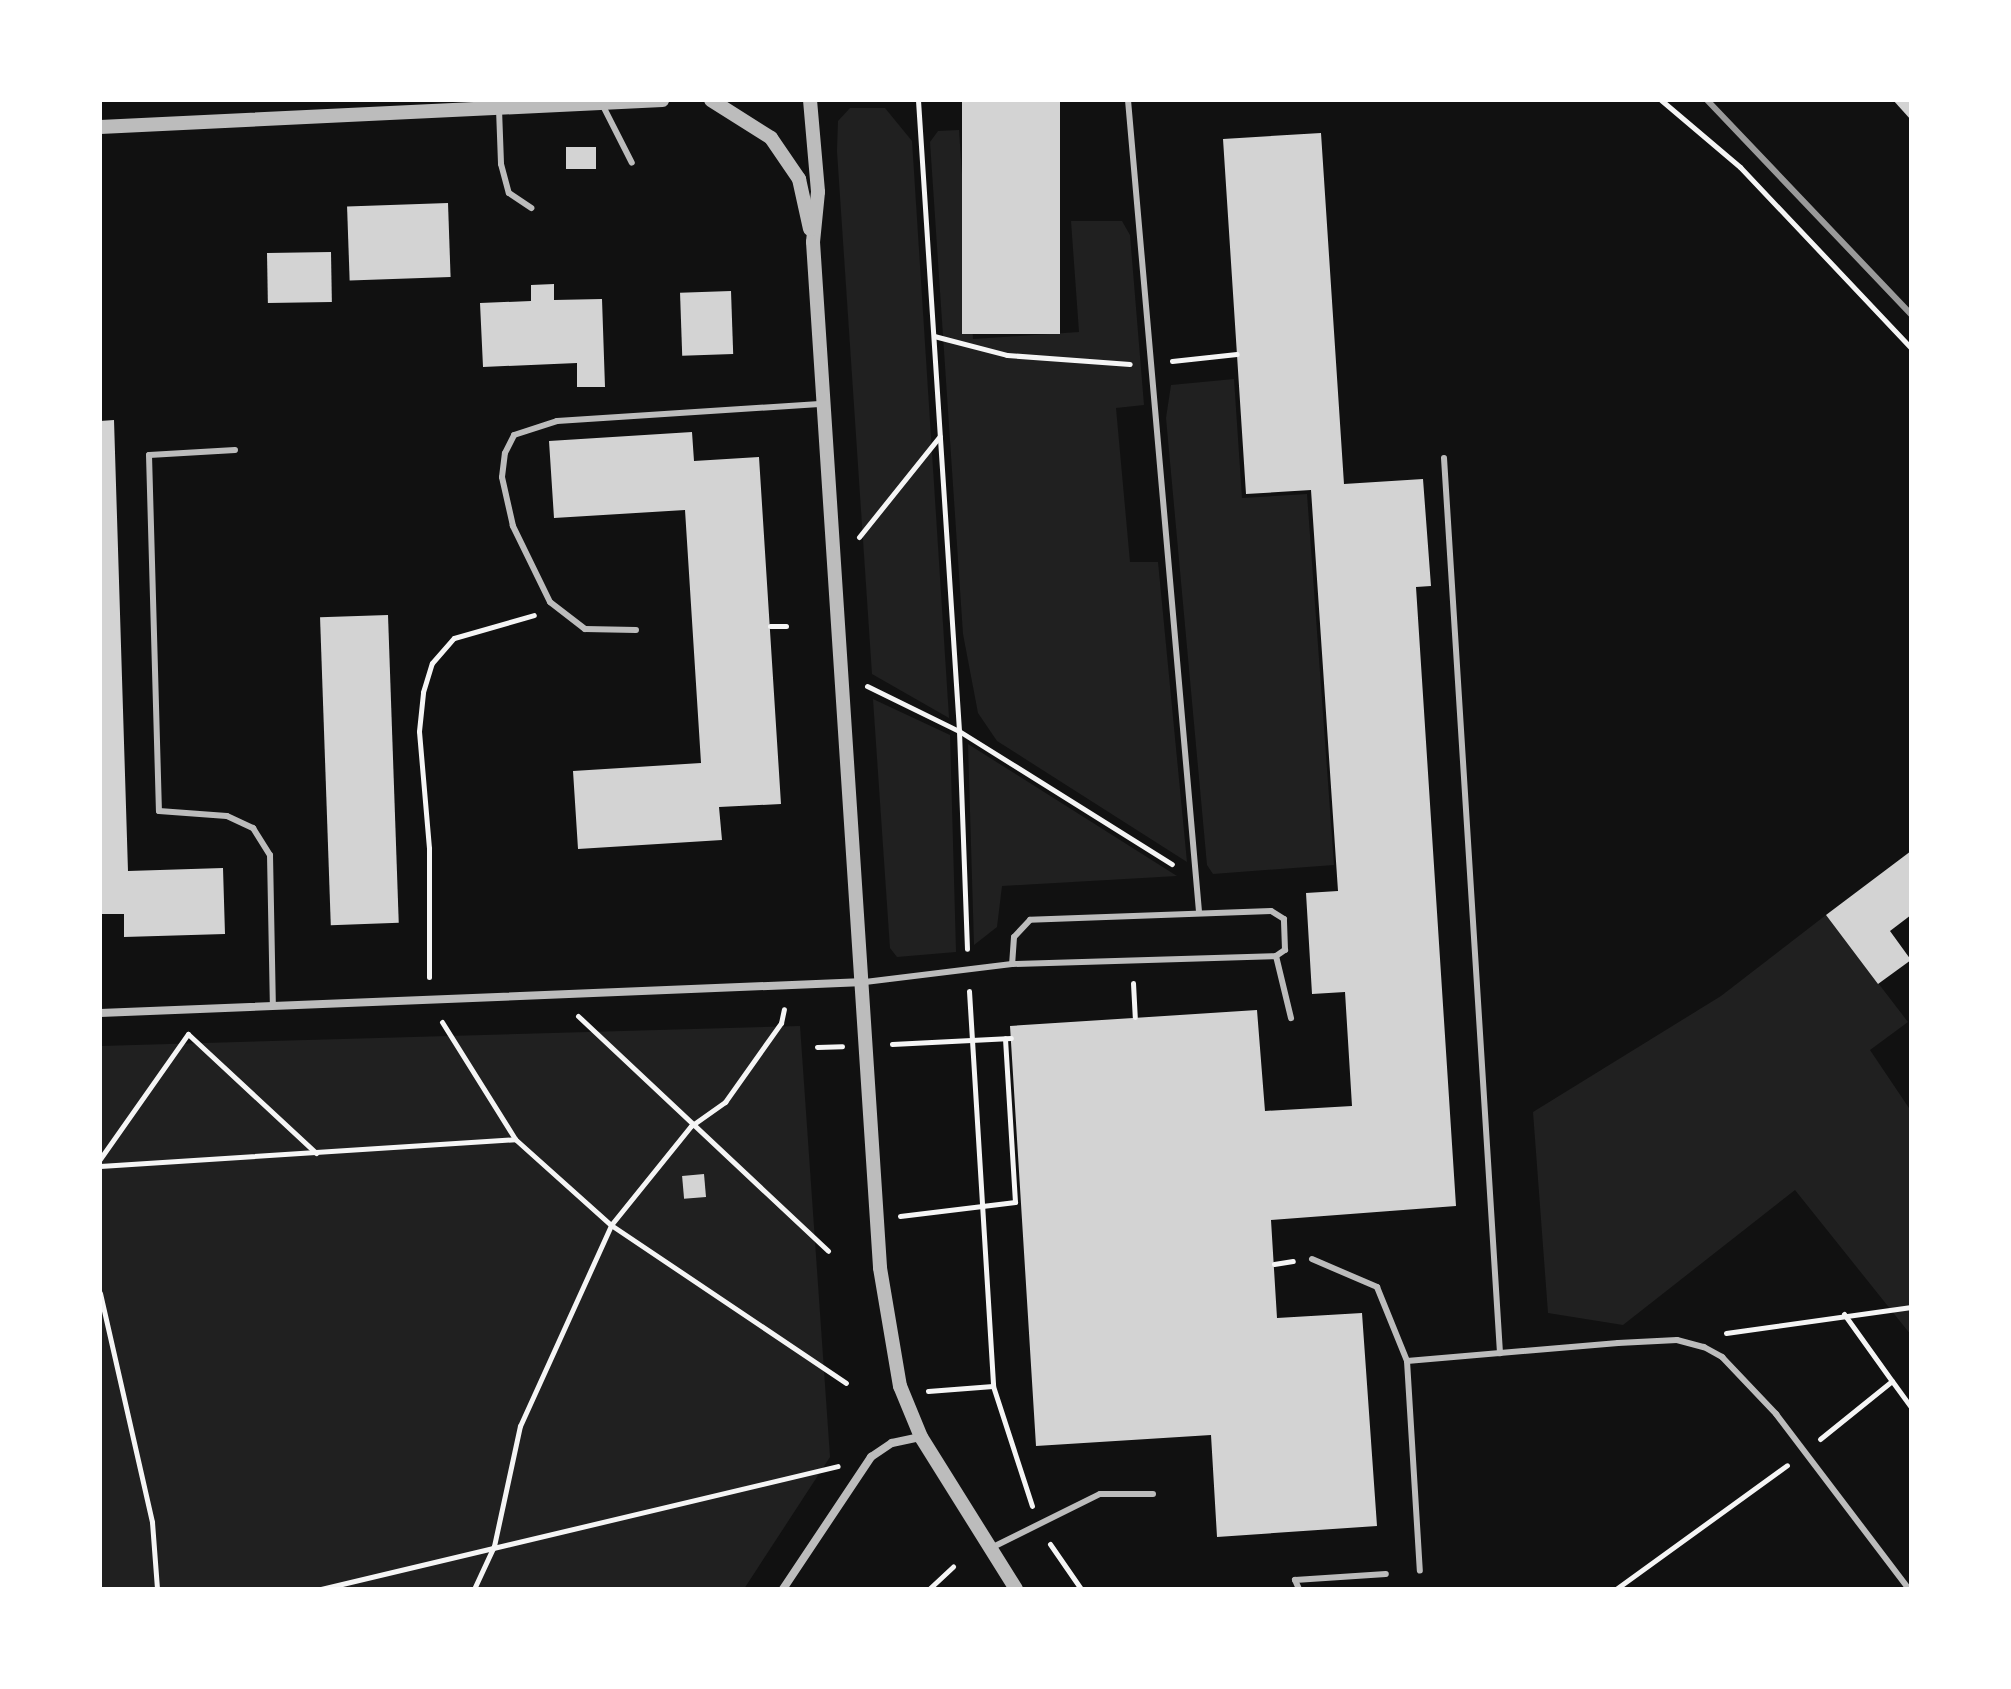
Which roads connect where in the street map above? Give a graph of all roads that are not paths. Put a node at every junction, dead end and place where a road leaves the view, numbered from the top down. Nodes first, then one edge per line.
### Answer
1 (662, 100) edge
2 (711, 100) edge
3 (810, 100) edge
4 (1128, 100) edge
5 (600, 101) edge
6 (424, 105) edge
7 (499, 106) junction
8 (100, 127) edge
9 (632, 163) dead end
10 (531, 208) dead end
11 (813, 242) junction
12 (823, 404) junction
13 (235, 450) dead end
14 (1444, 458) dead end
15 (636, 630) dead end
16 (1199, 911) junction
17 (1276, 956) junction
18 (1012, 964) junction
19 (865, 982) junction
20 (273, 1006) junction
21 (100, 1013) edge
22 (1291, 1018) dead end
23 (1312, 1259) dead end
24 (1500, 1353) junction
25 (1407, 1361) junction
26 (921, 1437) junction
27 (1153, 1494) dead end
28 (987, 1549) junction
29 (1420, 1571) dead end
30 (1386, 1574) dead end
31 (783, 1589) edge
32 (1016, 1589) edge
33 (1299, 1589) edge
34 (1909, 1589) edge

1 - 5 street
2 - 11 street
3 - 11 street
4 - 16 lane
5 - 7 street
5 - 9 lane
6 - 7 street
6 - 8 street
7 - 10 lane
11 - 12 street
12 - 15 lane
12 - 19 street
13 - 20 lane
14 - 24 lane
16 - 17 lane
16 - 18 lane
17 - 18 lane
17 - 22 lane
18 - 19 lane
19 - 20 street
19 - 26 street
20 - 21 street
23 - 25 lane
24 - 25 lane
24 - 34 lane
25 - 29 lane
26 - 28 street
26 - 31 street
27 - 28 lane
28 - 32 street
30 - 33 lane

